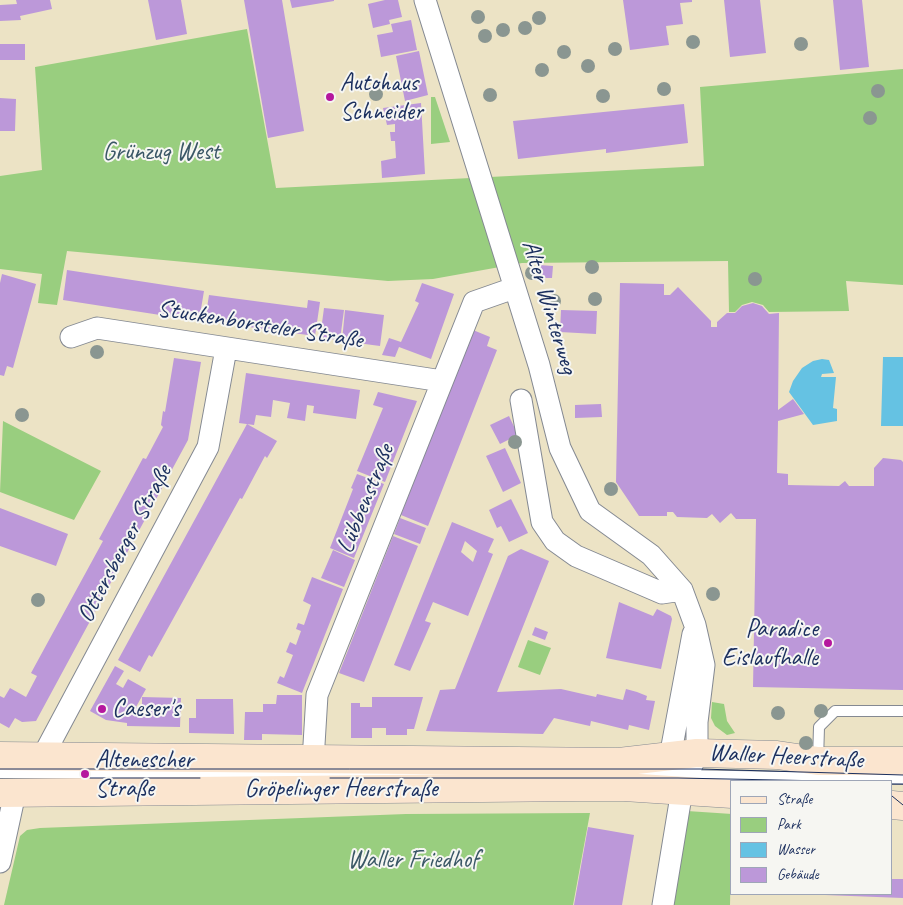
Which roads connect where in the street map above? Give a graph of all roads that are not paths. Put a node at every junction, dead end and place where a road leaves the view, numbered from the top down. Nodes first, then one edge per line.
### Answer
1 (425, 0) edge
2 (514, 288) junction
3 (71, 337) dead end
4 (226, 349) junction
5 (442, 381) junction
6 (521, 400) dead end
7 (682, 590) junction
8 (903, 711) edge
9 (0, 756) edge
10 (43, 756) junction
11 (313, 761) junction
12 (818, 761) junction
13 (903, 761) edge
14 (683, 770) junction
15 (490, 774) dead end
16 (608, 774) dead end
17 (903, 779) edge
18 (5, 786) edge
19 (730, 793) edge
20 (0, 862) edge
21 (663, 905) edge

1 - 2 street, Alter Winterweg
2 - 5 street, Lübbenstraße
2 - 7 street, Alter Winterweg
3 - 4 street, Stuckenborsteler Straße
4 - 5 street, Stuckenborsteler Straße
4 - 10 street, Ottersberger Straße
5 - 11 street, Lübbenstraße
6 - 7 street
7 - 14 street, Alter Winterweg
8 - 12 lane
9 - 10 main road, Gröpelinger Heerstraße
10 - 11 main road, Gröpelinger Heerstraße
11 - 14 main road, Gröpelinger Heerstraße
12 - 13 main road, Waller Heerstraße
12 - 14 main road, Waller Heerstraße
14 - 16 lane
14 - 17 lane
14 - 18 main road, Gröpelinger Heerstraße
14 - 19 main road, Waller Heerstraße
14 - 21 street, Alter Winterweg
15 - 18 lane
18 - 20 street

